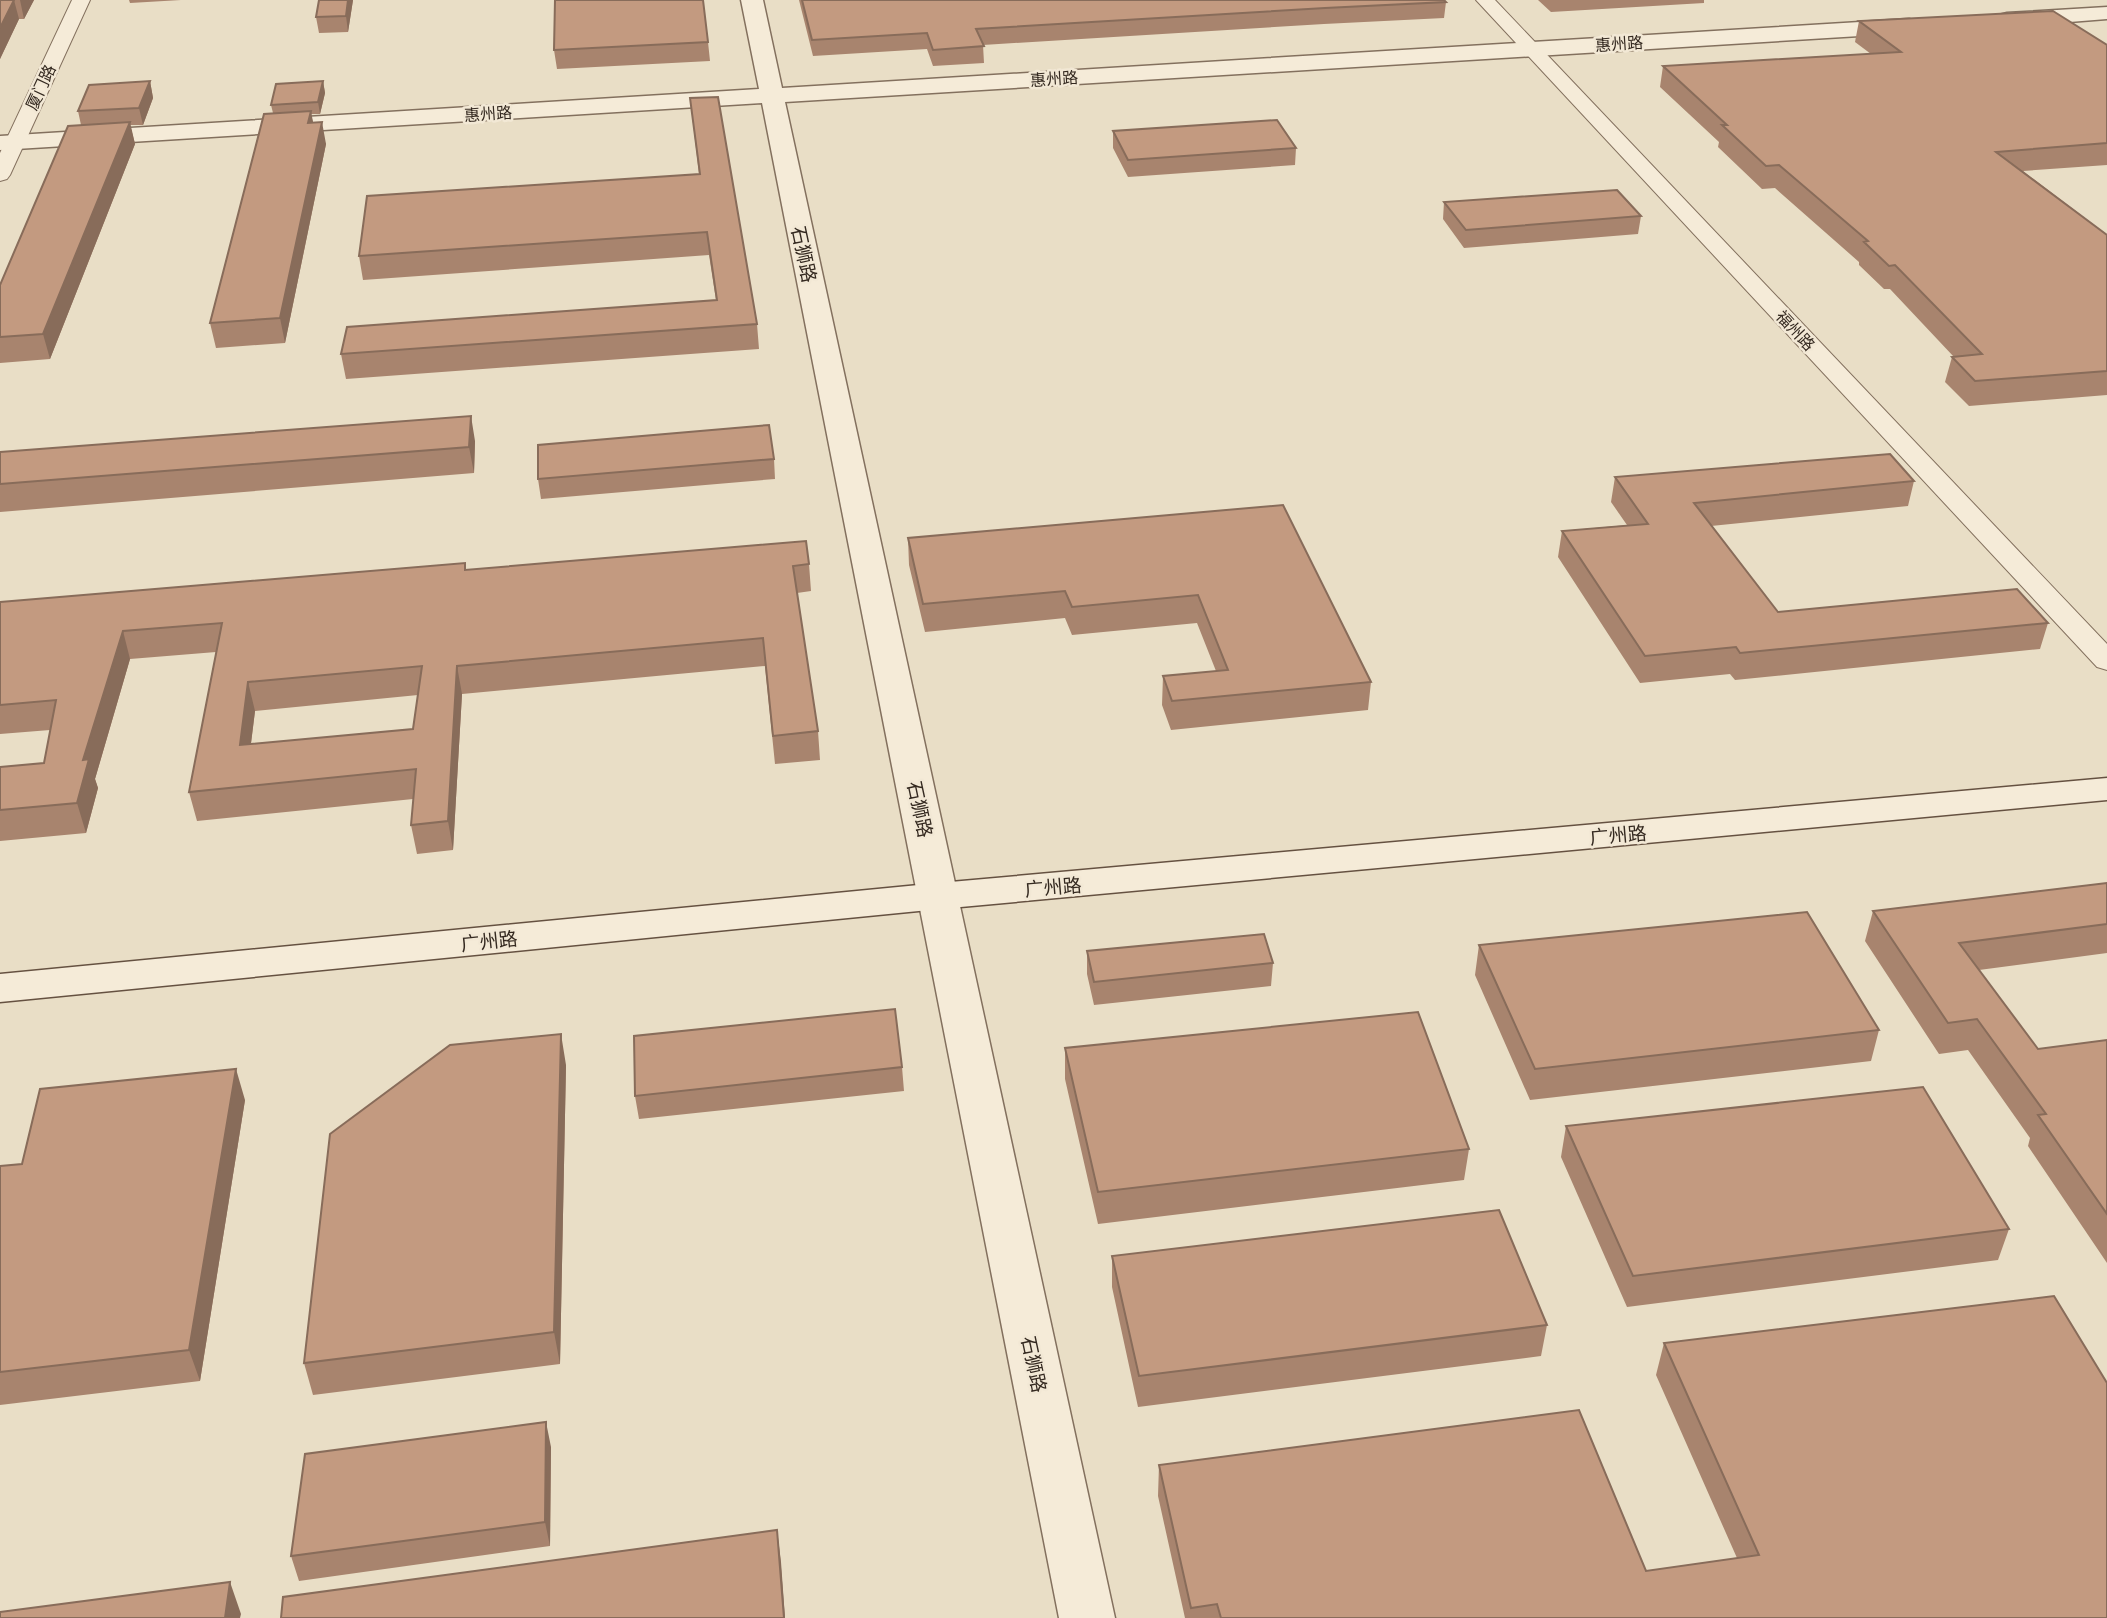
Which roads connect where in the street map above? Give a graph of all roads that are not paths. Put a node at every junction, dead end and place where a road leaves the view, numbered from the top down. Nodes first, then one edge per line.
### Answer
1 (81, 0) edge
2 (752, 0) edge
3 (1485, 0) edge
4 (2107, 13) edge
5 (1981, 21) edge
6 (1926, 24) edge
7 (0, 143) edge
8 (0, 175) edge
9 (2107, 661) edge
10 (2107, 767) edge
11 (2107, 789) edge
12 (937, 885) junction
13 (0, 964) edge
14 (0, 988) edge
15 (1087, 1618) edge

1 - 8 street, 厦门路
2 - 12 street, 石狮路
3 - 9 street, 福州路
4 - 5 street
6 - 7 street, 惠州路
10 - 12 street, 广州路
11 - 12 street, 广州路
12 - 13 street, 广州路
12 - 14 street, 广州路
12 - 15 street, 石狮路

